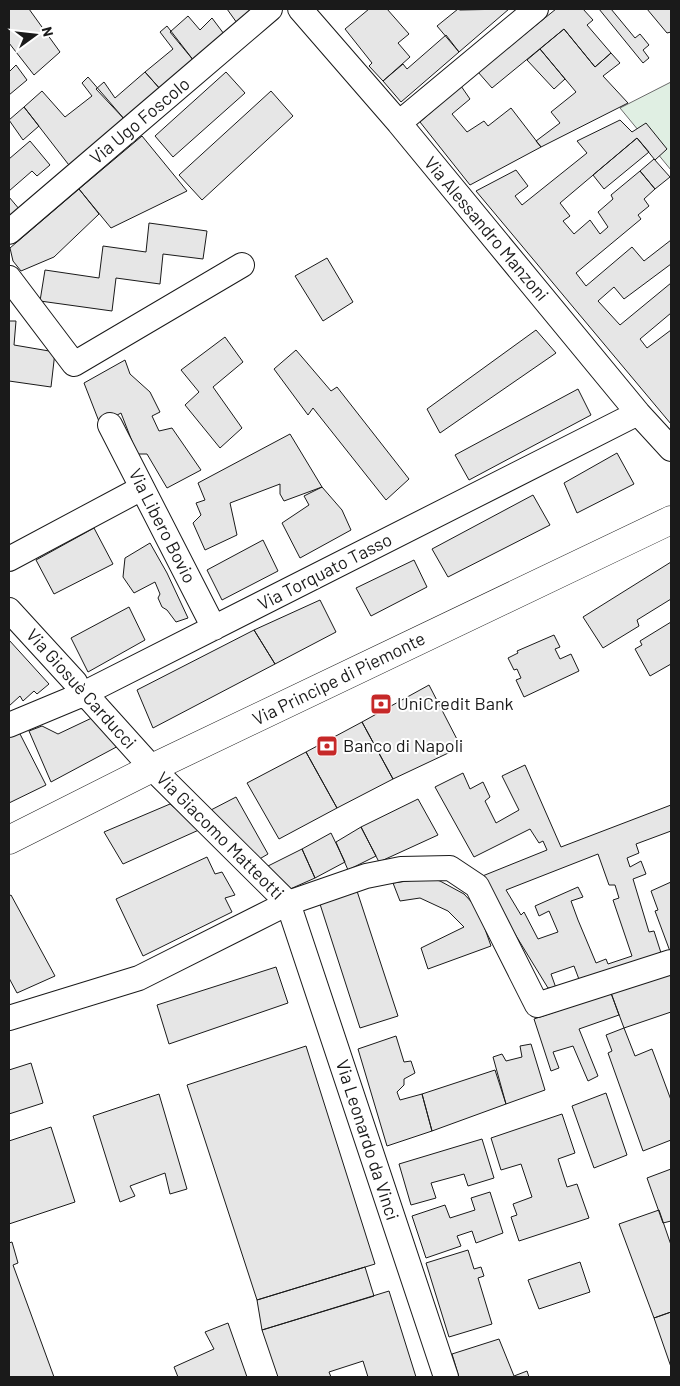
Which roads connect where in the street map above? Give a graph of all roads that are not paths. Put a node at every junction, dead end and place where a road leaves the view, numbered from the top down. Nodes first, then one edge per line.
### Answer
1 (270, 9) edge
2 (300, 9) edge
3 (536, 9) edge
4 (399, 123) junction
5 (9, 232) edge
6 (242, 265) dead end
7 (9, 278) edge
8 (638, 413) junction
9 (110, 425) dead end
10 (671, 449) edge
11 (142, 488) junction
12 (671, 520) edge
13 (9, 559) edge
14 (9, 610) edge
15 (214, 628) junction
16 (81, 694) junction
17 (9, 725) edge
18 (152, 768) junction
19 (9, 840) edge
20 (288, 903) junction
21 (671, 962) edge
22 (9, 1018) edge
23 (446, 1377) edge

1 - 5 street, Via Ugo Foscolo
2 - 4 street, Via Alessandro Manzoni
3 - 4 street
4 - 8 street, Via Alessandro Manzoni
6 - 7 street
8 - 10 street, Via Alessandro Manzoni
8 - 15 street, Via Torquato Tasso
9 - 11 street, Via Libero Bovio
11 - 13 street
11 - 15 street, Via Libero Bovio
12 - 18 main road, Via Principe di Piemonte
14 - 16 street, Via Giosuè Carducci
15 - 16 street, Via Torquato Tasso
16 - 17 street, Via Torquato Tasso
16 - 18 street, Via Giosuè Carducci
18 - 19 main road, Via Principe di Piemonte
18 - 20 street, Via Giacomo Matteotti
20 - 21 street, Via Giacomo Matteotti
20 - 22 street, Via Giacomo Matteotti
20 - 23 street, Via Leonardo da Vinci

